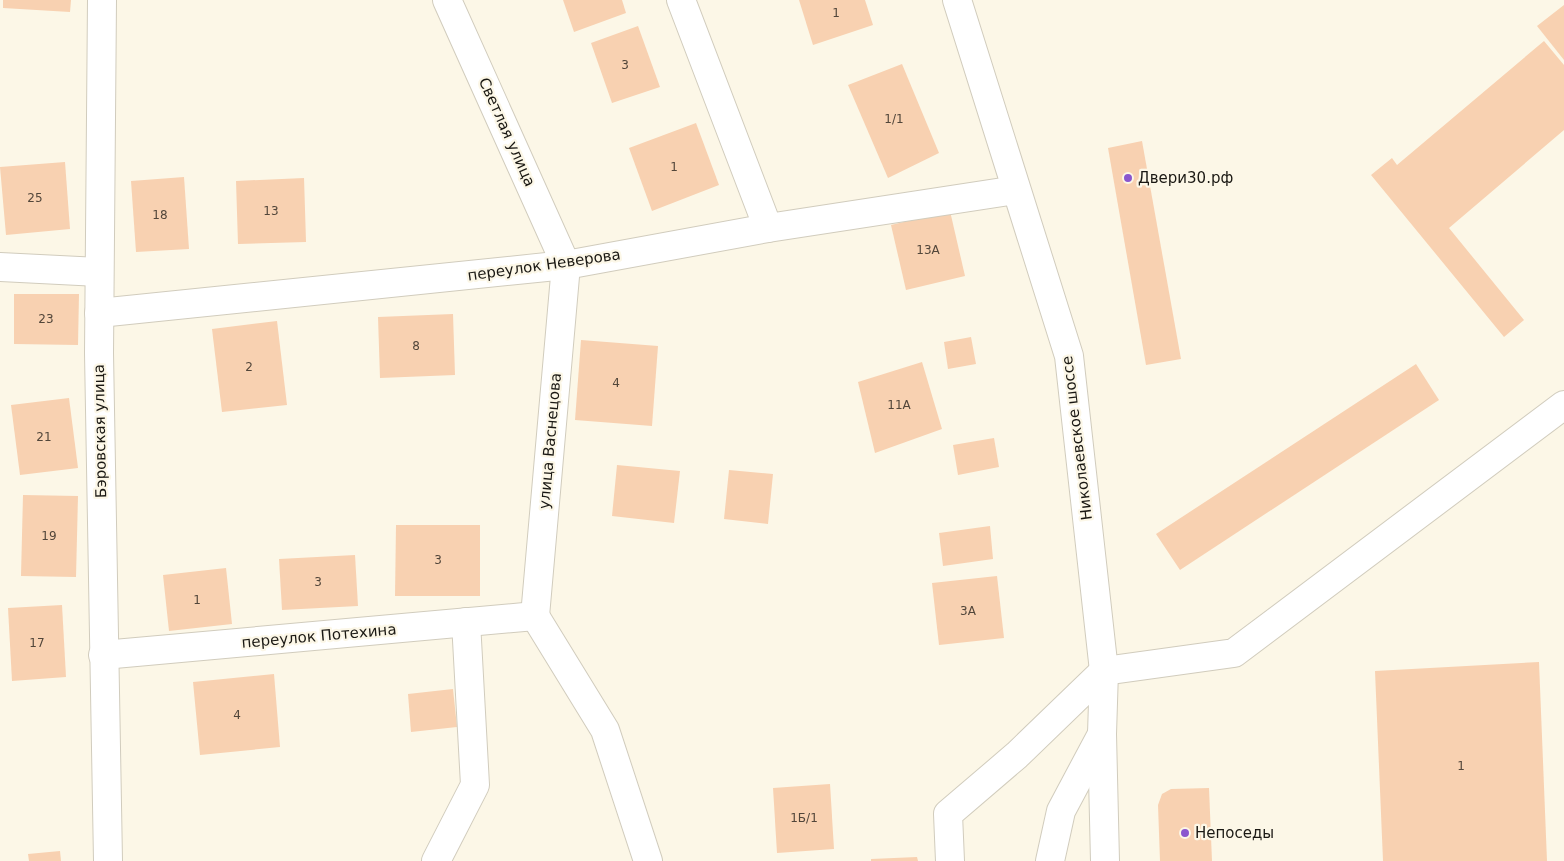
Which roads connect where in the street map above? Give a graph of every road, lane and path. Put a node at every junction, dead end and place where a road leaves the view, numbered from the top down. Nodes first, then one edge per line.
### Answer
1 (102, 0) edge
2 (448, 0) edge
3 (681, 0) edge
4 (957, 0) edge
5 (1016, 190) junction
6 (768, 228) junction
7 (566, 265) junction
8 (0, 267) edge
9 (100, 272) junction
10 (99, 313) junction
11 (1564, 405) edge
12 (535, 616) junction
13 (466, 622) junction
14 (103, 655) junction
15 (1104, 671) junction
16 (1102, 734) junction
17 (108, 861) edge
18 (436, 861) edge
19 (648, 861) edge
20 (950, 861) edge
21 (1050, 861) edge
22 (1105, 861) edge

1 - 9 street, Бэровская улица
2 - 7 street, Светлая улица
3 - 6 street
4 - 5 street, Николаевское шоссе
5 - 6 street, переулок Неверова
5 - 15 street, Николаевское шоссе
6 - 7 street, переулок Неверова
7 - 10 street, переулок Неверова
7 - 12 street, улица Васнецова
8 - 9 street
9 - 10 street, Бэровская улица
10 - 14 street, Бэровская улица
11 - 15 street
12 - 13 street, переулок Потехина
12 - 19 street
13 - 14 street, переулок Потехина
13 - 18 street
14 - 17 street, Бэровская улица
15 - 16 street, Николаевское шоссе
15 - 20 street
16 - 21 street
16 - 22 street, Николаевское шоссе

